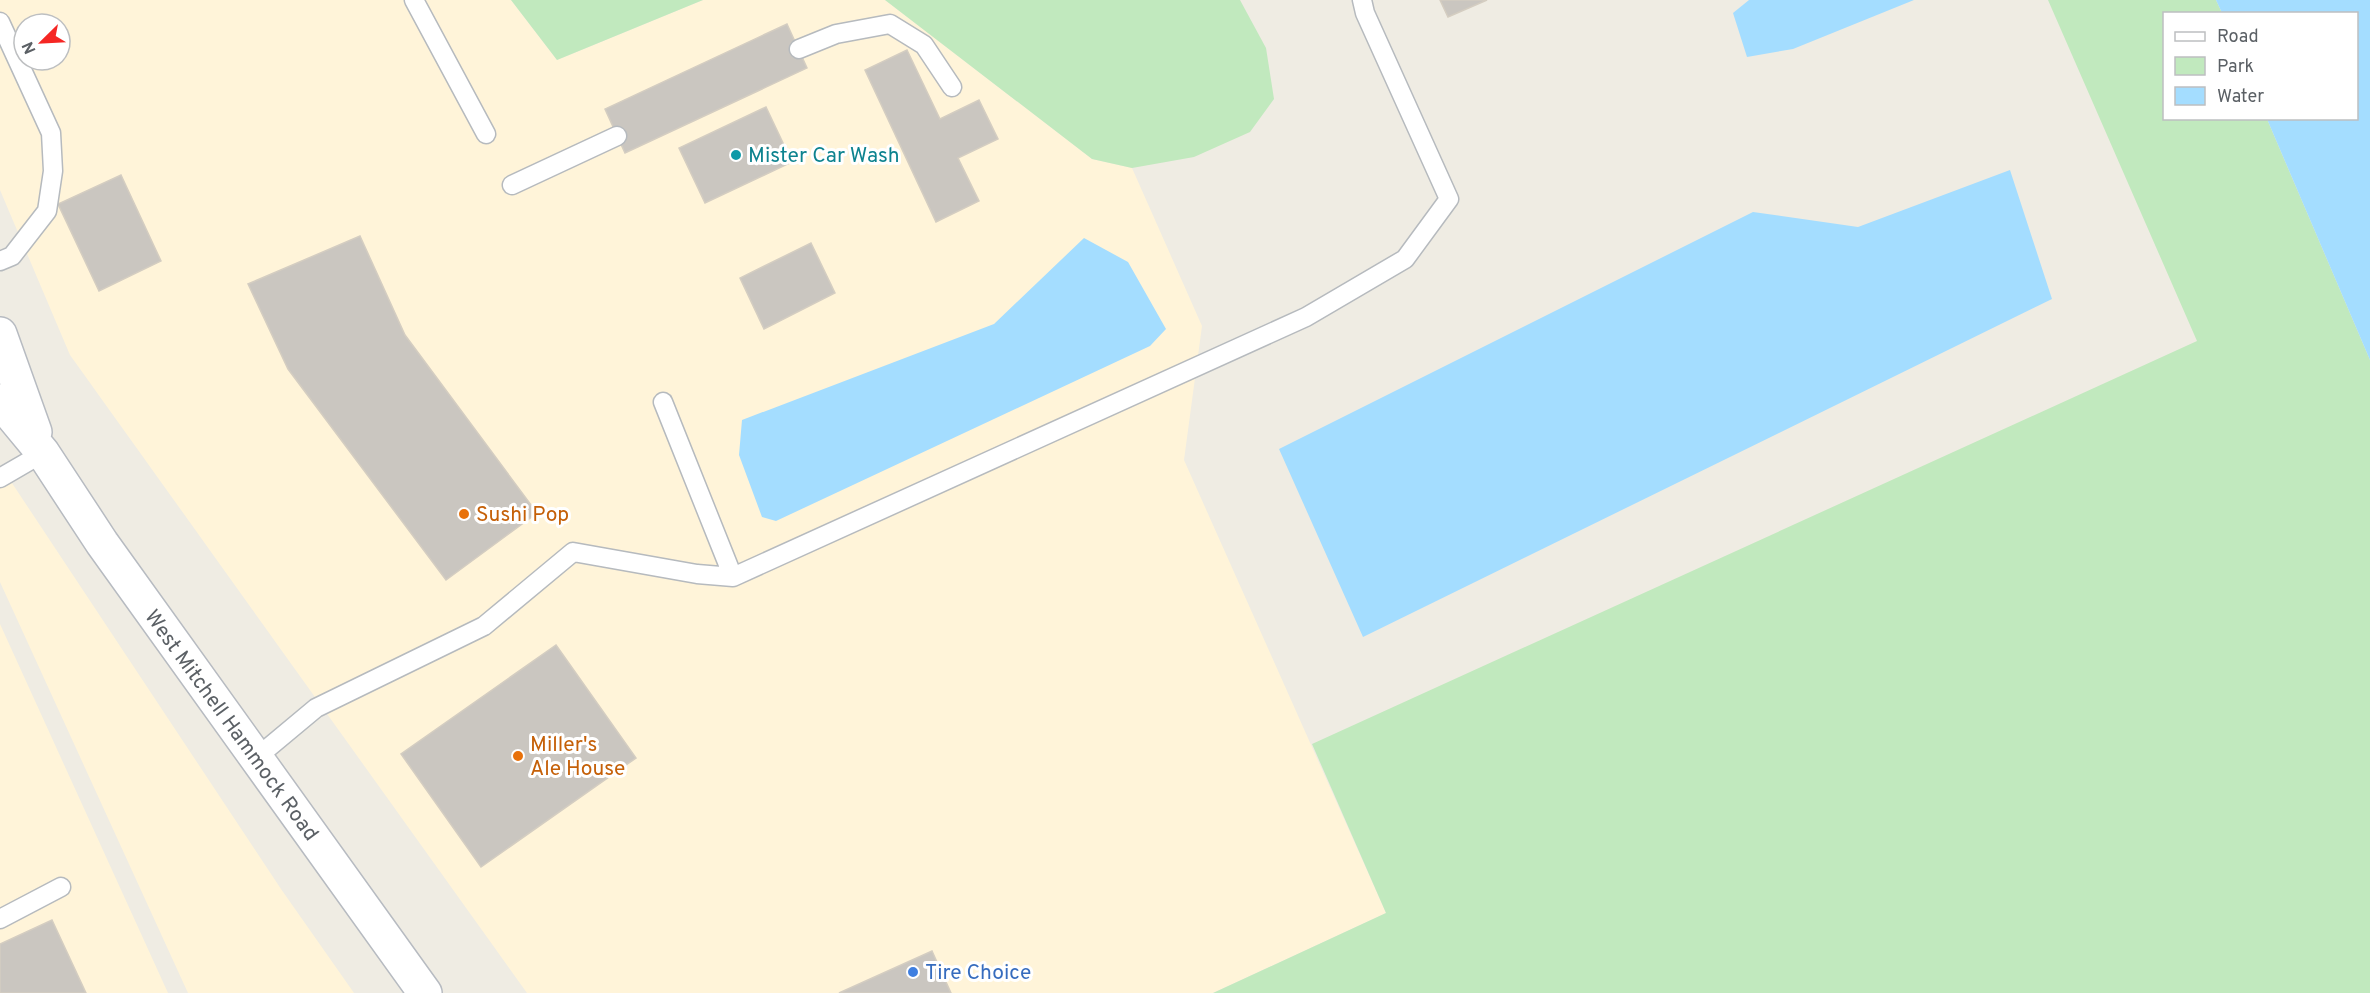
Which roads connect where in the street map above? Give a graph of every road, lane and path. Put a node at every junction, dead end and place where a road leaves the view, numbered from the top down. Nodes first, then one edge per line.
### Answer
1 (414, 0) edge
2 (1362, 0) edge
3 (0, 22) edge
4 (799, 49) dead end
5 (952, 87) dead end
6 (486, 134) dead end
7 (617, 136) dead end
8 (512, 184) dead end
9 (0, 261) edge
10 (0, 334) edge
11 (0, 401) edge
12 (663, 402) dead end
13 (43, 453) junction
14 (0, 477) edge
15 (734, 577) junction
16 (256, 758) junction
17 (61, 887) dead end
18 (0, 919) edge
19 (425, 993) edge

1 - 6 lane
2 - 15 lane
3 - 9 lane
4 - 5 lane
7 - 8 lane
10 - 13 main road, West Mitchell Hammock Road
11 - 13 main road, West Mitchell Hammock Road
12 - 15 lane
13 - 14 lane
13 - 16 main road, West Mitchell Hammock Road
15 - 16 lane
16 - 19 main road, West Mitchell Hammock Road
17 - 18 lane

